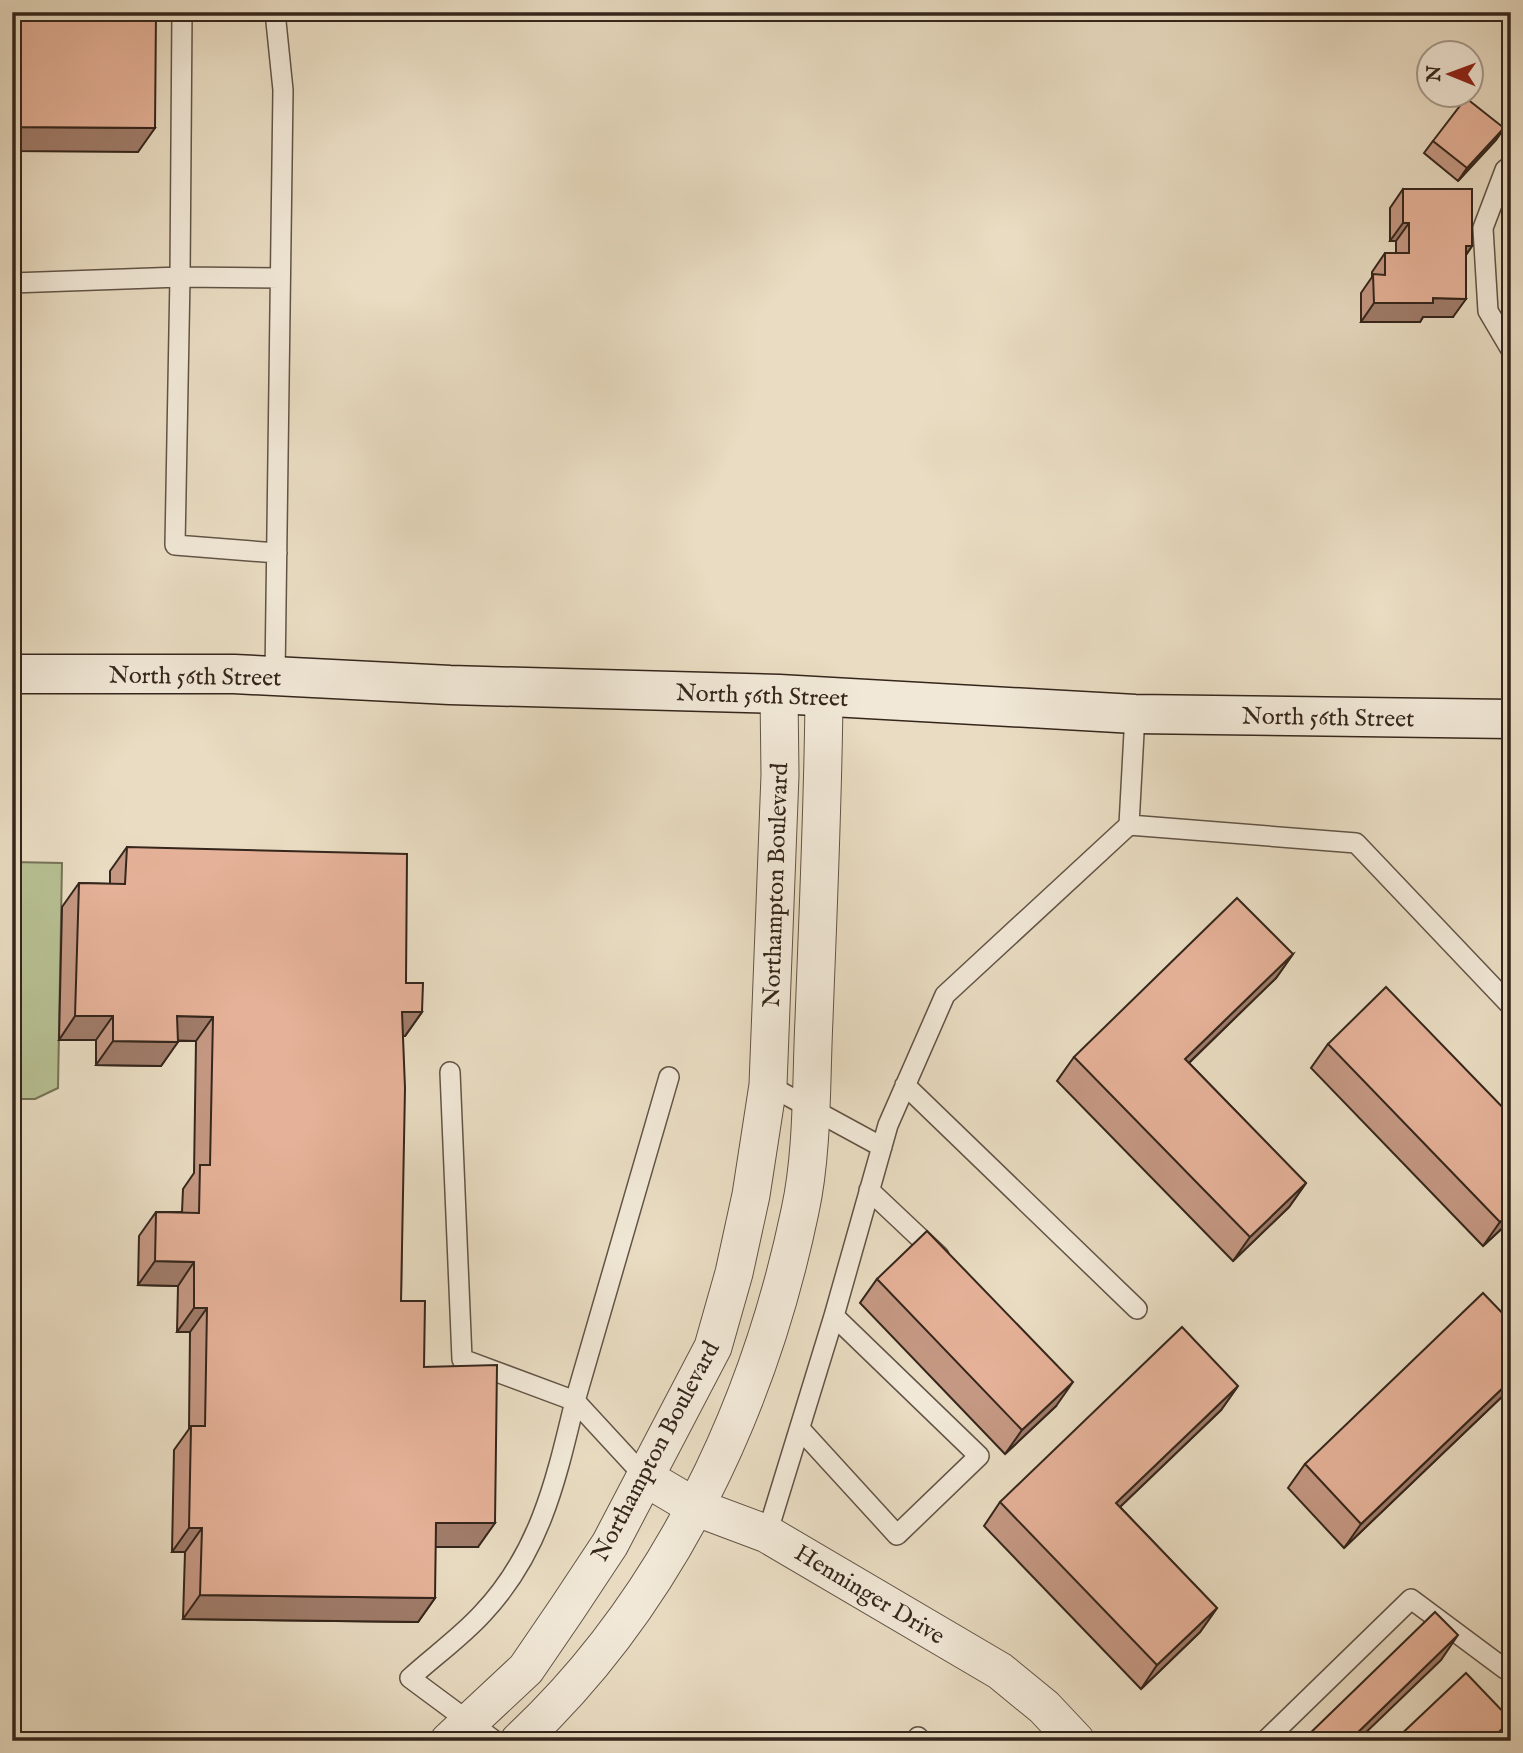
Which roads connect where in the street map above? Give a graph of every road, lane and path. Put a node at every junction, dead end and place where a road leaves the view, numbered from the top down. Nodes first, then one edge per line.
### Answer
1 (182, 12) edge
2 (275, 12) edge
3 (1511, 165) edge
4 (180, 277) junction
5 (281, 278) junction
6 (12, 283) edge
7 (1511, 351) edge
8 (277, 552) junction
9 (12, 674) edge
10 (275, 676) junction
11 (779, 694) junction
12 (824, 698) junction
13 (1135, 714) junction
14 (1511, 719) edge
15 (1129, 825) junction
16 (1511, 1006) edge
17 (450, 1072) dead end
18 (669, 1077) dead end
19 (768, 1085) junction
20 (905, 1085) junction
21 (810, 1109) junction
22 (882, 1147) junction
23 (869, 1190) junction
24 (950, 1266) edge
25 (1137, 1309) dead end
26 (834, 1316) junction
27 (575, 1401) junction
28 (800, 1430) junction
29 (646, 1478) junction
30 (695, 1507) junction
31 (767, 1534) junction
32 (1511, 1660) edge
33 (471, 1733) edge
34 (519, 1741) edge
35 (1076, 1741) edge
36 (1265, 1741) edge

1 - 4 lane
2 - 5 lane
3 - 7 lane
4 - 5 lane
4 - 6 lane
4 - 8 lane
5 - 8 lane
8 - 10 lane
9 - 10 street, North 56th Street
10 - 11 street, North 56th Street
11 - 12 street, North 56th Street
11 - 19 street, Northampton Boulevard
12 - 13 street, North 56th Street
12 - 21 street, Northampton Boulevard
13 - 14 street, North 56th Street
13 - 15 lane
15 - 16 lane
15 - 20 lane
17 - 27 lane
18 - 27 lane
19 - 21 lane
19 - 29 street, Northampton Boulevard
20 - 22 lane
20 - 25 lane
21 - 22 lane
21 - 30 street, Northampton Boulevard
22 - 23 lane
23 - 24 lane
23 - 26 lane
26 - 28 lane
26 - 28 lane
27 - 29 lane
27 - 33 lane
28 - 31 lane
29 - 30 street, Henninger Drive
29 - 33 street, Northampton Boulevard
30 - 31 street, Henninger Drive
30 - 34 street, Northampton Boulevard
31 - 35 street, Henninger Drive
32 - 36 lane

